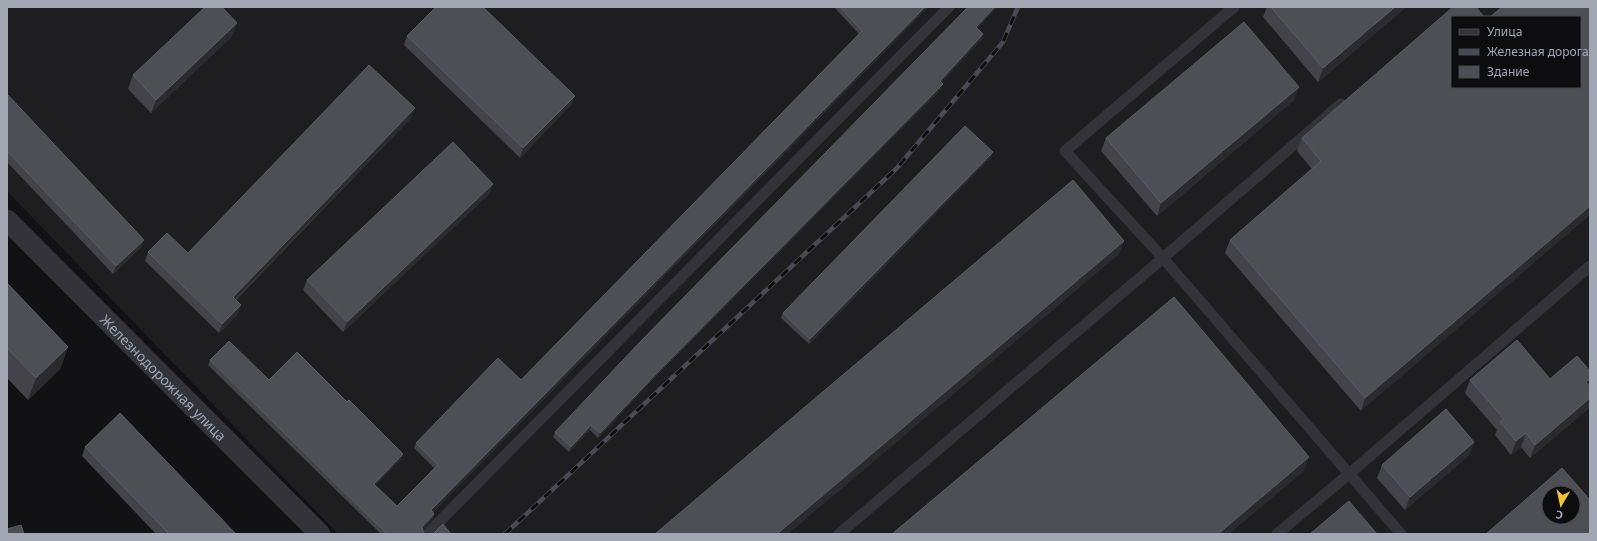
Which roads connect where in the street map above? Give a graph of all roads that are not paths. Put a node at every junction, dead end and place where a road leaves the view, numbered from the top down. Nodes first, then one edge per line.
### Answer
1 (949, 7) edge
2 (1234, 7) edge
3 (1350, 96) edge
4 (7, 220) edge
5 (1163, 258) junction
6 (1590, 266) edge
7 (1349, 474) junction
8 (320, 534) edge
9 (427, 534) edge
10 (839, 534) edge
11 (1278, 534) edge
12 (1401, 534) edge

1 - 9 lane
2 - 5 lane
3 - 5 lane
4 - 8 street, Железнодорожная улица
5 - 7 lane
5 - 10 lane
6 - 7 lane
7 - 11 lane
7 - 12 lane

